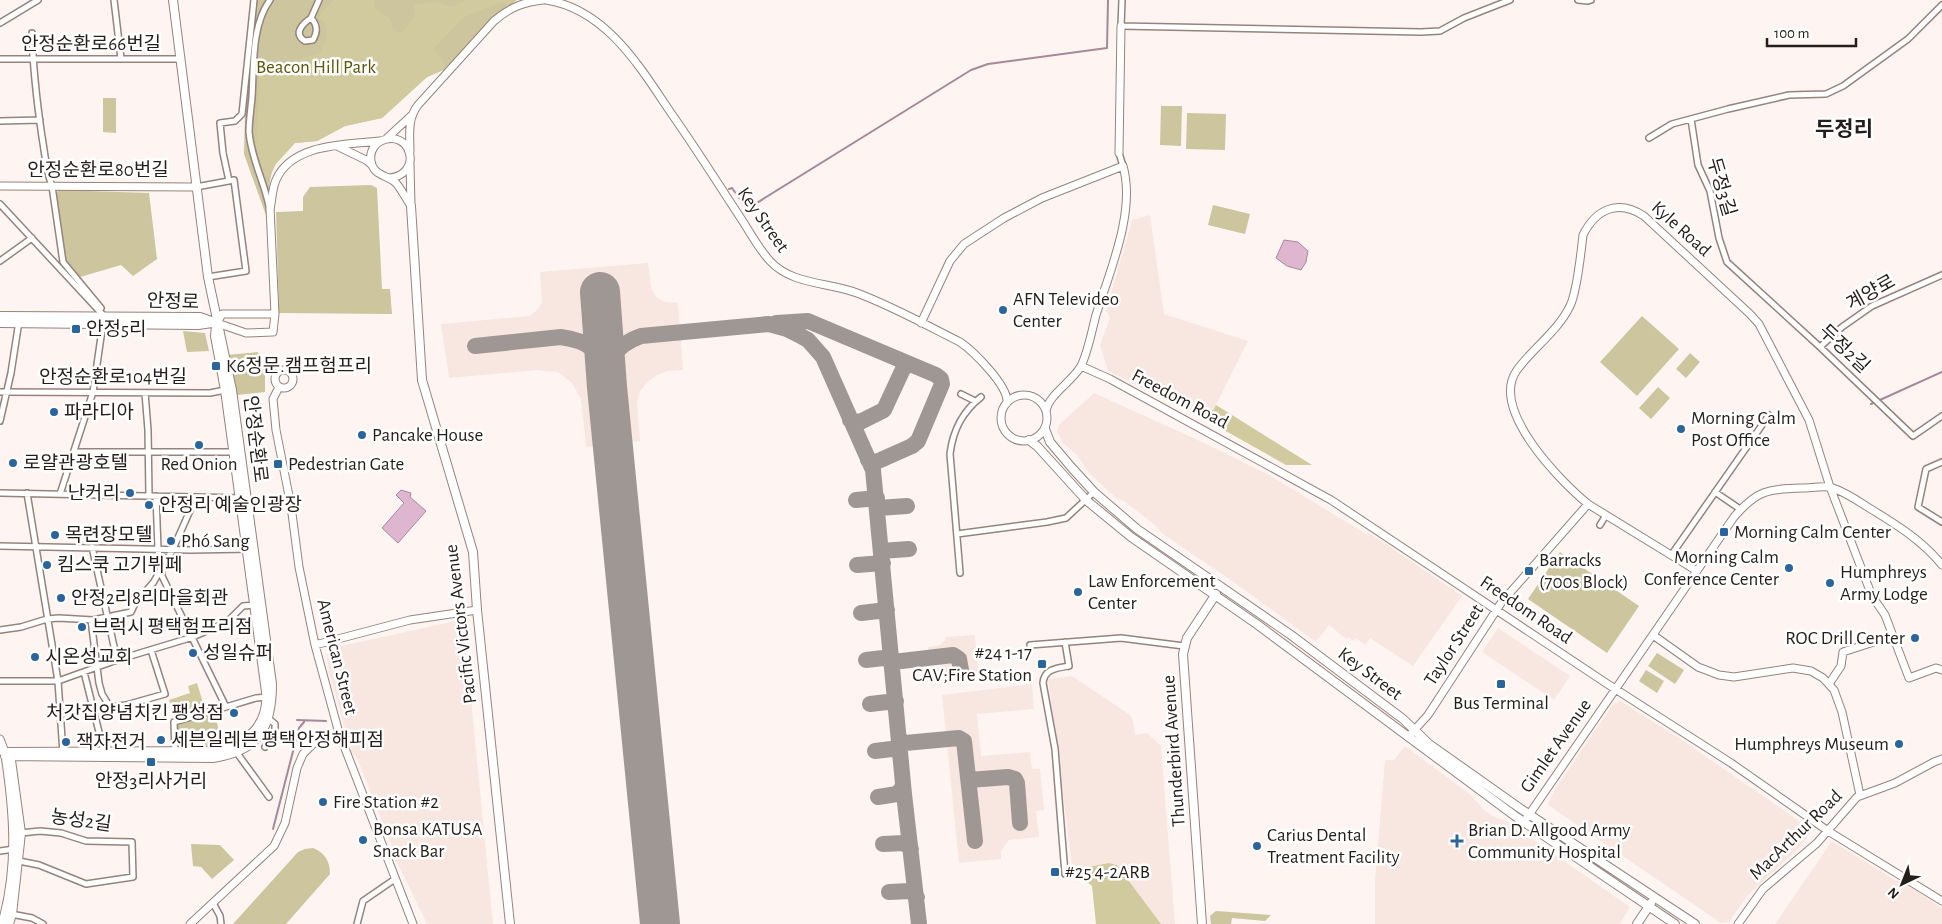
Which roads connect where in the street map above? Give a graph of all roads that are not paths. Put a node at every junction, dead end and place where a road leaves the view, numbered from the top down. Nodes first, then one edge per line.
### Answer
1 (38, 0) edge
2 (114, 0) edge
3 (173, 0) edge
4 (254, 0) edge
5 (270, 0) edge
6 (319, 0) edge
7 (544, 0) edge
8 (1122, 0) edge
9 (1510, 0) edge
10 (1578, 0) edge
11 (1592, 0) edge
12 (558, 1) edge
13 (1942, 6) edge
14 (311, 18) junction
15 (0, 23) edge
16 (1121, 26) junction
17 (32, 33) dead end
18 (0, 59) edge
19 (32, 59) junction
20 (121, 59) junction
21 (181, 60) junction
22 (414, 111) junction
23 (1691, 119) junction
24 (40, 120) junction
25 (0, 121) edge
26 (1649, 138) dead end
27 (384, 140) junction
28 (339, 146) junction
29 (410, 152) junction
30 (1119, 153) joint
31 (410, 162) junction
32 (372, 166) junction
33 (1123, 166) junction
34 (389, 178) junction
35 (229, 181) junction
36 (0, 186) edge
37 (52, 186) junction
38 (196, 187) junction
39 (0, 204) edge
40 (411, 206) junction
41 (270, 209) junction
42 (32, 238) junction
43 (0, 261) edge
44 (1727, 262) joint
45 (1942, 275) edge
46 (208, 277) junction
47 (275, 314) junction
48 (0, 316) edge
49 (106, 319) junction
50 (19, 320) junction
51 (0, 323) edge
52 (217, 323) junction
53 (921, 323) junction
54 (1820, 347) junction
55 (1080, 366) junction
56 (279, 387) dead end
57 (225, 390) junction
58 (0, 392) edge
59 (7, 392) junction
60 (93, 392) junction
61 (145, 393) junction
62 (1006, 393) junction
63 (961, 394) dead end
64 (981, 397) dead end
65 (1015, 397) junction
66 (1051, 399) junction
67 (1039, 400) junction
68 (975, 402) junction
69 (1007, 403) junction
70 (1046, 411) junction
71 (1769, 415) dead end
72 (1942, 416) edge
73 (0, 421) edge
74 (1044, 429) junction
75 (1029, 440) junction
76 (75, 452) junction
77 (233, 452) junction
78 (148, 453) junction
79 (1942, 462) edge
80 (1830, 487) junction
81 (1094, 492) junction
82 (1715, 492) junction
83 (0, 493) edge
84 (27, 494) junction
85 (60, 494) junction
86 (149, 496) junction
87 (156, 496) junction
88 (196, 497) junction
89 (243, 498) junction
90 (1086, 500) junction
91 (1588, 504) junction
92 (1740, 509) junction
93 (1606, 515) junction
94 (1942, 522) edge
95 (1600, 525) dead end
96 (957, 534) junction
97 (0, 546) edge
98 (34, 546) junction
99 (92, 547) junction
100 (158, 549) junction
101 (173, 549) junction
102 (250, 549) junction
103 (1672, 554) junction
104 (1942, 565) edge
105 (162, 567) junction
106 (1697, 570) junction
107 (960, 572) dead end
108 (1221, 586) junction
109 (1215, 596) junction
110 (257, 605) junction
111 (1497, 609) junction
112 (477, 610) junction
113 (108, 618) junction
114 (47, 619) junction
115 (91, 620) junction
116 (0, 630) edge
117 (1653, 636) junction
118 (1892, 636) junction
119 (193, 637) junction
120 (1065, 642) junction
121 (315, 645) junction
122 (1030, 645) dead end
123 (1184, 646) junction
124 (151, 650) junction
125 (117, 660) junction
126 (97, 668) junction
127 (1942, 670) edge
128 (84, 672) junction
129 (0, 681) edge
130 (58, 681) junction
131 (1829, 684) junction
132 (1616, 689) junction
133 (269, 697) junction
134 (226, 707) junction
135 (269, 718) junction
136 (1415, 730) junction
137 (339, 733) junction
138 (1408, 737) junction
139 (0, 739) edge
140 (265, 747) dead end
141 (104, 752) junction
142 (237, 753) junction
143 (5, 754) edge
144 (63, 754) junction
145 (175, 756) junction
146 (1942, 759) edge
147 (1860, 795) junction
148 (269, 797) dead end
149 (1529, 814) junction
150 (1524, 822) junction
151 (1828, 830) junction
152 (21, 832) junction
153 (17, 849) junction
154 (0, 851) edge
155 (19, 861) junction
156 (1065, 874) dead end
157 (395, 879) junction
158 (1655, 897) junction
159 (1942, 901) edge
160 (213, 903) junction
161 (1649, 906) junction
162 (9, 913) junction
163 (2, 924) edge
164 (9, 924) edge
165 (43, 924) edge
166 (190, 924) edge
167 (221, 924) edge
168 (357, 924) edge
169 (413, 924) edge
170 (510, 924) edge
171 (1202, 924) edge
172 (1637, 924) edge
173 (1675, 924) edge
174 (1695, 924) edge
175 (1738, 924) edge

1 - 15 street
2 - 20 street
3 - 21 main road, 안정순환로
4 - 35 street
5 - 41 street
6 - 14 street
7 - 12 street, Key Street
7 - 22 street, Key Street
8 - 16 street
9 - 16 street
10 - 11 street
12 - 53 street, Key Street
13 - 23 street
14 - 14 street
16 - 30 street
17 - 19 street
18 - 19 street, 안정순환로66번길
19 - 20 street, 안정순환로66번길
19 - 24 street
20 - 21 street, 안정순환로66번길
21 - 38 main road, 안정순환로
22 - 27 street, Key Street
22 - 29 street
23 - 26 street
23 - 44 street, 두정3길
24 - 25 street
24 - 37 street
27 - 28 street
27 - 29 street
27 - 32 street
28 - 32 street
28 - 41 street
29 - 31 street
30 - 33 street
31 - 34 street
31 - 40 street
32 - 34 street
33 - 53 street
33 - 55 street
34 - 40 street
35 - 38 street
35 - 46 street
36 - 37 street, 안정순환로80번길
37 - 38 street, 안정순환로80번길
37 - 49 street
38 - 46 main road, 안정순환로
39 - 42 street
40 - 112 main road, Pacific Victors Avenue
41 - 47 street
42 - 43 street
42 - 49 street
44 - 54 street, 두정2길
45 - 54 street, 계양로
46 - 52 main road, 안정순환로
47 - 52 street
47 - 52 street
48 - 50 main road, 안정로
49 - 50 main road, 안정로
49 - 52 main road, 안정로
49 - 60 street
50 - 51 main road, 안정로
50 - 59 street
52 - 57 main road, 안정순환로
52 - 89 main road, 안정순환로
53 - 62 street, Key Street
54 - 72 street, 두정2길
55 - 66 street
55 - 111 street, Freedom Road
56 - 121 street, American Street
57 - 61 street, 안정순환로104번길
57 - 77 main road, 안정순환로
58 - 59 street, 안정순환로104번길
59 - 60 street, 안정순환로104번길
59 - 73 street
60 - 61 street, 안정순환로104번길
60 - 76 street
61 - 78 street
62 - 65 street
62 - 69 street
63 - 68 street
64 - 68 street
65 - 67 street
65 - 69 street
66 - 67 street
66 - 70 street
67 - 70 street
68 - 96 street
69 - 75 street
70 - 74 street
71 - 82 street
74 - 75 street
74 - 81 main road, Key Street
75 - 90 main road, Key Street
76 - 78 street
76 - 85 street
77 - 78 street
77 - 89 main road, 안정순환로
78 - 86 street
79 - 94 street
80 - 91 street, Kyle Road
80 - 92 street, Gimlet Avenue
80 - 104 street
80 - 118 street, Kyle Road
81 - 90 street
81 - 108 main road, Key Street
82 - 92 street
82 - 103 street
83 - 84 street
84 - 85 street
84 - 98 street
85 - 86 street
86 - 87 street
87 - 88 street
87 - 100 street
88 - 89 street
88 - 101 street
89 - 102 main road, 안정순환로
90 - 96 street
90 - 109 main road, Key Street
91 - 93 street, Kyle Road
91 - 111 street, Taylor Street
92 - 106 street, Gimlet Avenue
93 - 95 street
93 - 103 street, Kyle Road
96 - 107 street
97 - 98 street
98 - 99 street
98 - 114 street
99 - 100 street
99 - 113 street
100 - 101 street
100 - 105 street
101 - 102 street
101 - 105 street
102 - 110 main road, 안정순환로
103 - 106 street, Kyle Road
105 - 113 street
105 - 119 street
106 - 117 street, Gimlet Avenue
108 - 109 main road, Thunderbird Avenue
108 - 136 main road, Key Street
109 - 123 main road, Thunderbird Avenue
109 - 138 main road, Key Street
110 - 119 street
110 - 133 main road, 안정순환로
111 - 132 street, Freedom Road
111 - 136 street, Taylor Street
112 - 121 street
112 - 170 main road, Pacific Victors Avenue
113 - 115 street
113 - 125 street
114 - 115 street
114 - 116 street
114 - 130 street
115 - 126 street
117 - 131 street
117 - 132 street, Gimlet Avenue
118 - 127 street, Kyle Road
118 - 131 street
119 - 124 street
119 - 134 street
120 - 122 street
120 - 123 street
120 - 156 street
121 - 137 street, American Street
123 - 171 main road, Thunderbird Avenue
124 - 125 street
124 - 126 street
125 - 126 street
126 - 128 street
128 - 130 street
128 - 141 street
129 - 130 street
130 - 144 street
131 - 147 street
132 - 149 street, Gimlet Avenue
132 - 151 street, Freedom Road
133 - 134 street
133 - 135 main road, 안정순환로
133 - 145 main road, 안정순환로
134 - 145 street
135 - 140 street
135 - 142 main road, 안정순환로
136 - 138 street, Taylor Street
136 - 149 main road, Key Street
137 - 157 street, American Street
137 - 160 street
138 - 150 main road, Key Street
139 - 143 street
141 - 144 main road, 안정순환로
141 - 145 main road, 안정순환로
142 - 145 main road, 안정순환로
142 - 148 street
143 - 144 main road, 안정순환로
143 - 152 main road
143 - 153 main road
144 - 145 main road, 안정순환로
146 - 147 street, MacArthur Road
147 - 151 street, MacArthur Road
149 - 150 street, Gimlet Avenue
149 - 158 main road, Key Street
150 - 161 main road, Key Street
151 - 159 street, Freedom Road
151 - 175 street, MacArthur Road
152 - 153 main road
152 - 155 street, 농성2길
153 - 154 street
153 - 155 main road
153 - 162 main road
155 - 162 main road
157 - 168 street
157 - 169 street, American Street
158 - 161 main road
158 - 174 main road, Key Street
160 - 166 street
160 - 167 street
161 - 172 main road
161 - 173 main road, Key Street
162 - 163 main road
162 - 164 main road
162 - 165 street

